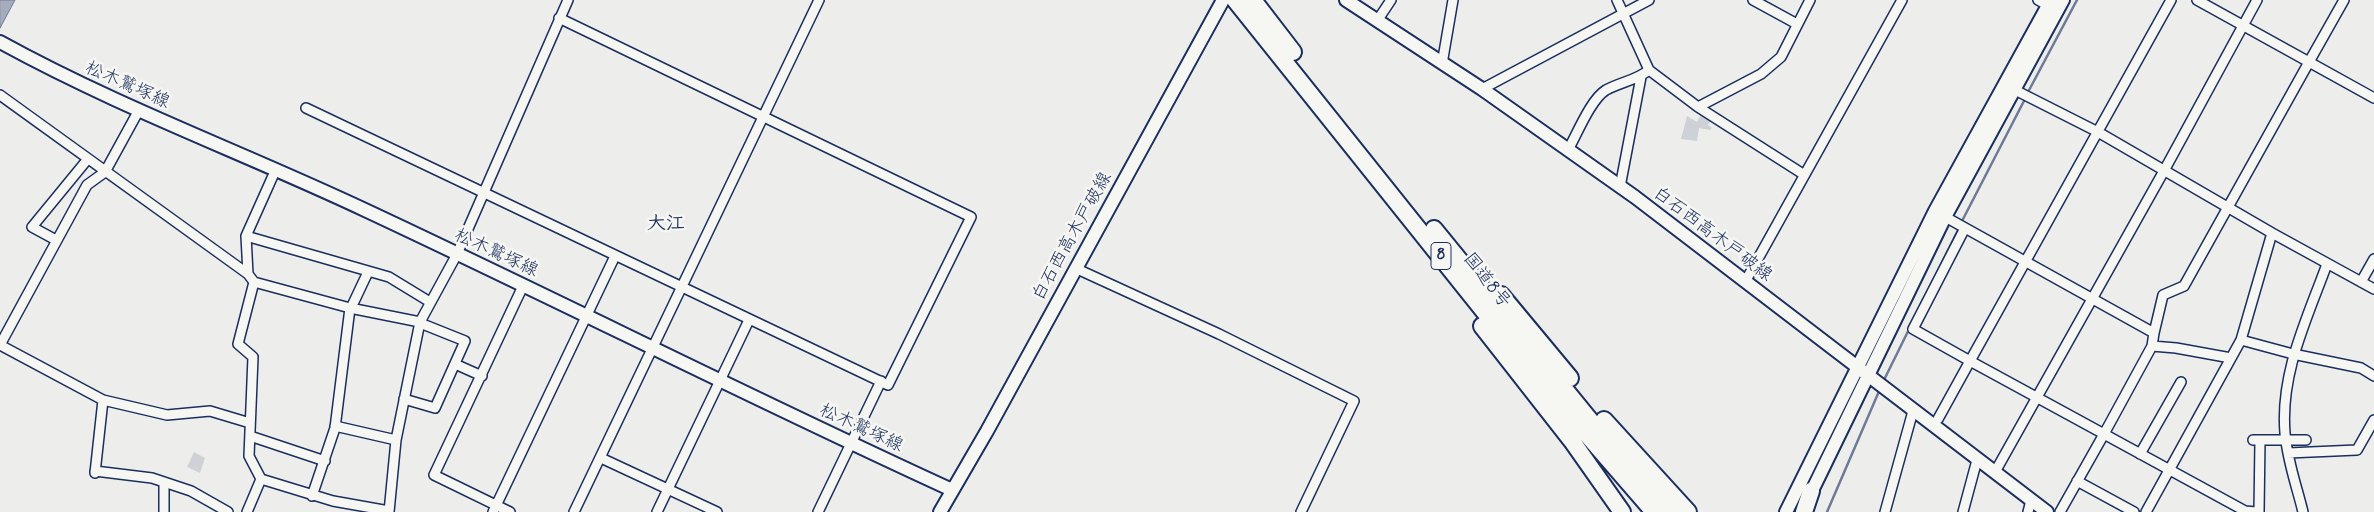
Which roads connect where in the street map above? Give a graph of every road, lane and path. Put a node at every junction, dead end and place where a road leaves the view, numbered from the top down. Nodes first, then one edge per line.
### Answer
1 (568, 0) edge
2 (819, 0) edge
3 (1222, 0) edge
4 (1235, 0) edge
5 (1253, 0) edge
6 (1346, 0) edge
7 (1391, 0) edge
8 (1453, 0) edge
9 (1616, 0) edge
10 (1649, 0) edge
11 (1753, 0) edge
12 (1810, 0) edge
13 (1902, 0) edge
14 (2171, 0) edge
15 (2198, 0) edge
16 (2257, 0) edge
17 (2344, 0) edge
18 (2052, 3) edge
19 (1624, 13) junction
20 (559, 18) junction
21 (1377, 21) junction
22 (1797, 24) junction
23 (2242, 25) junction
24 (1, 46) edge
25 (2309, 62) junction
26 (1442, 64) junction
27 (1649, 70) junction
28 (1641, 77) junction
29 (2009, 87) junction
30 (1482, 89) junction
31 (0, 95) edge
32 (2374, 98) edge
33 (1698, 107) junction
34 (306, 108) dead end
35 (139, 110) junction
36 (762, 117) junction
37 (2098, 132) junction
38 (1568, 150) junction
39 (87, 160) junction
40 (276, 169) junction
41 (2165, 169) junction
42 (105, 172) junction
43 (1803, 174) junction
44 (1620, 187) junction
45 (482, 193) junction
46 (2229, 208) junction
47 (1940, 214) junction
48 (1412, 219) junction
49 (1965, 228) junction
50 (2272, 233) junction
51 (246, 236) junction
52 (56, 240) junction
53 (1443, 240) junction
54 (457, 254) junction
55 (615, 256) junction
56 (2374, 259) edge
57 (2025, 261) junction
58 (2327, 264) junction
59 (1076, 268) junction
60 (368, 272) junction
61 (251, 278) junction
62 (1745, 282) junction
63 (2361, 282) junction
64 (522, 286) junction
65 (682, 288) junction
66 (2374, 289) edge
67 (2092, 298) junction
68 (430, 302) junction
69 (350, 308) junction
70 (586, 316) junction
71 (749, 320) junction
72 (420, 323) junction
73 (2154, 333) junction
74 (2241, 340) junction
75 (652, 346) junction
76 (2152, 346) junction
77 (2293, 354) junction
78 (2231, 358) junction
79 (1970, 360) junction
80 (455, 364) junction
81 (1857, 366) junction
82 (1868, 375) junction
83 (482, 376) junction
84 (2374, 376) edge
85 (720, 380) junction
86 (880, 381) junction
87 (2181, 382) dead end
88 (2037, 398) junction
89 (404, 399) junction
90 (103, 400) junction
91 (1913, 411) junction
92 (1938, 419) dead end
93 (2374, 420) edge
94 (250, 423) junction
95 (335, 426) junction
96 (2104, 434) junction
97 (250, 436) junction
98 (396, 440) junction
99 (2306, 440) dead end
100 (2286, 442) junction
101 (850, 444) junction
102 (2140, 454) junction
103 (2288, 454) junction
104 (601, 458) junction
105 (1977, 460) junction
106 (325, 461) junction
107 (2169, 470) junction
108 (1995, 472) junction
109 (261, 478) junction
110 (2077, 481) junction
111 (164, 482) junction
112 (669, 488) junction
113 (952, 490) junction
114 (1811, 492) joint
115 (312, 496) junction
116 (2030, 506) edge
117 (495, 509) edge
118 (1658, 509) edge
119 (2234, 509) edge
120 (389, 511) edge
121 (164, 512) edge
122 (228, 512) edge
123 (247, 512) edge
124 (510, 512) edge
125 (574, 512) edge
126 (658, 512) edge
127 (717, 512) edge
128 (818, 512) edge
129 (940, 512) edge
130 (1302, 512) edge
131 (1622, 512) edge
132 (1688, 512) edge
133 (1786, 512) edge
134 (1803, 512) edge
135 (1885, 512) edge
136 (1963, 512) edge
137 (2047, 512) edge
138 (2060, 512) edge
139 (2134, 512) edge
140 (2146, 512) edge
141 (2257, 512) edge
142 (2304, 512) edge

1 - 20 street
2 - 36 street
3 - 59 main road, 白石西高木戸破線
4 - 48 highway, 国道8号 / 8
5 - 53 highway, 国道8号 / 8
6 - 21 main road, 白石西高木戸破線
7 - 21 street
8 - 26 street
9 - 19 street
10 - 19 street
11 - 22 street
12 - 22 street
13 - 43 street
14 - 37 street
15 - 23 street
16 - 23 street
17 - 25 street
18 - 29 main road
19 - 27 street
19 - 30 street
20 - 36 street
20 - 45 street
21 - 26 main road, 白石西高木戸破線
22 - 33 street
23 - 25 street
23 - 41 street
24 - 35 main road, 松木鷲塚線
25 - 32 street
25 - 46 street
26 - 30 main road, 白石西高木戸破線
27 - 28 street
27 - 33 street
28 - 38 street
28 - 44 street
29 - 37 street
29 - 47 main road
30 - 38 main road, 白石西高木戸破線
31 - 39 street
33 - 43 street
34 - 45 street
35 - 40 main road, 松木鷲塚線
35 - 42 street
36 - 65 street
36 - 86 street
37 - 41 street
37 - 57 street
38 - 44 main road, 白石西高木戸破線
39 - 42 street
39 - 52 street
40 - 51 street
40 - 54 main road, 松木鷲塚線
41 - 46 street
41 - 67 street
42 - 52 street
42 - 61 street
43 - 62 street
44 - 62 main road, 白石西高木戸破線
45 - 54 street
45 - 55 street
46 - 50 street
46 - 73 street
47 - 49 street
47 - 81 main road
47 - 82 main road
48 - 118 highway, 国道8号 / 8
48 - 131 highway
49 - 57 street
49 - 79 street
50 - 58 street
50 - 74 street
51 - 60 street
51 - 61 street
52 - 90 street
53 - 118 highway, 国道8号 / 8
53 - 132 highway
54 - 64 main road, 松木鷲塚線
54 - 68 street
55 - 65 street
55 - 70 street
56 - 63 street
57 - 67 street
57 - 79 street
58 - 63 street
58 - 77 street
59 - 113 main road, 白石西高木戸破線
59 - 130 street
60 - 68 street
60 - 69 street
61 - 69 street
61 - 94 street
62 - 81 main road, 白石西高木戸破線
63 - 66 street
64 - 70 main road, 松木鷲塚線
64 - 83 street
65 - 71 street
65 - 75 street
67 - 73 street
67 - 88 street
68 - 72 street
69 - 72 street
69 - 95 street
70 - 75 main road, 松木鷲塚線
70 - 117 street
71 - 85 street
71 - 86 street
72 - 80 street
72 - 89 street
73 - 76 street
74 - 77 street
74 - 78 street
75 - 85 main road, 松木鷲塚線
75 - 104 street
76 - 78 street
76 - 96 street
77 - 84 street
77 - 100 street
78 - 107 street
79 - 88 street
79 - 92 street
80 - 83 street
80 - 89 street
81 - 82 main road, 白石西高木戸破線
81 - 133 main road
82 - 91 main road, 白石西高木戸破線
82 - 114 main road
83 - 117 street
85 - 101 main road, 松木鷲塚線
85 - 112 street
86 - 101 street
87 - 102 street
88 - 96 street
88 - 108 street
89 - 98 street
90 - 94 street
90 - 111 street
91 - 105 main road, 白石西高木戸破線
91 - 135 street
93 - 103 street
94 - 97 street
95 - 98 street
95 - 106 street
96 - 102 street
96 - 110 street
97 - 106 street
97 - 109 street
98 - 120 street
99 - 100 street
100 - 103 street
100 - 141 street
101 - 113 main road, 松木鷲塚線
101 - 128 street
102 - 107 street
103 - 142 street
104 - 112 street
104 - 125 street
105 - 108 main road, 白石西高木戸破線
105 - 136 street
106 - 115 street
107 - 119 street
107 - 140 street
108 - 116 main road, 白石西高木戸破線
109 - 115 street
109 - 123 street
110 - 138 street
110 - 139 street
111 - 121 street
111 - 122 street
112 - 126 street
112 - 127 street
113 - 129 main road
114 - 134 highway
115 - 120 street
116 - 137 main road, 白石西高木戸破線
117 - 124 street
119 - 141 street

